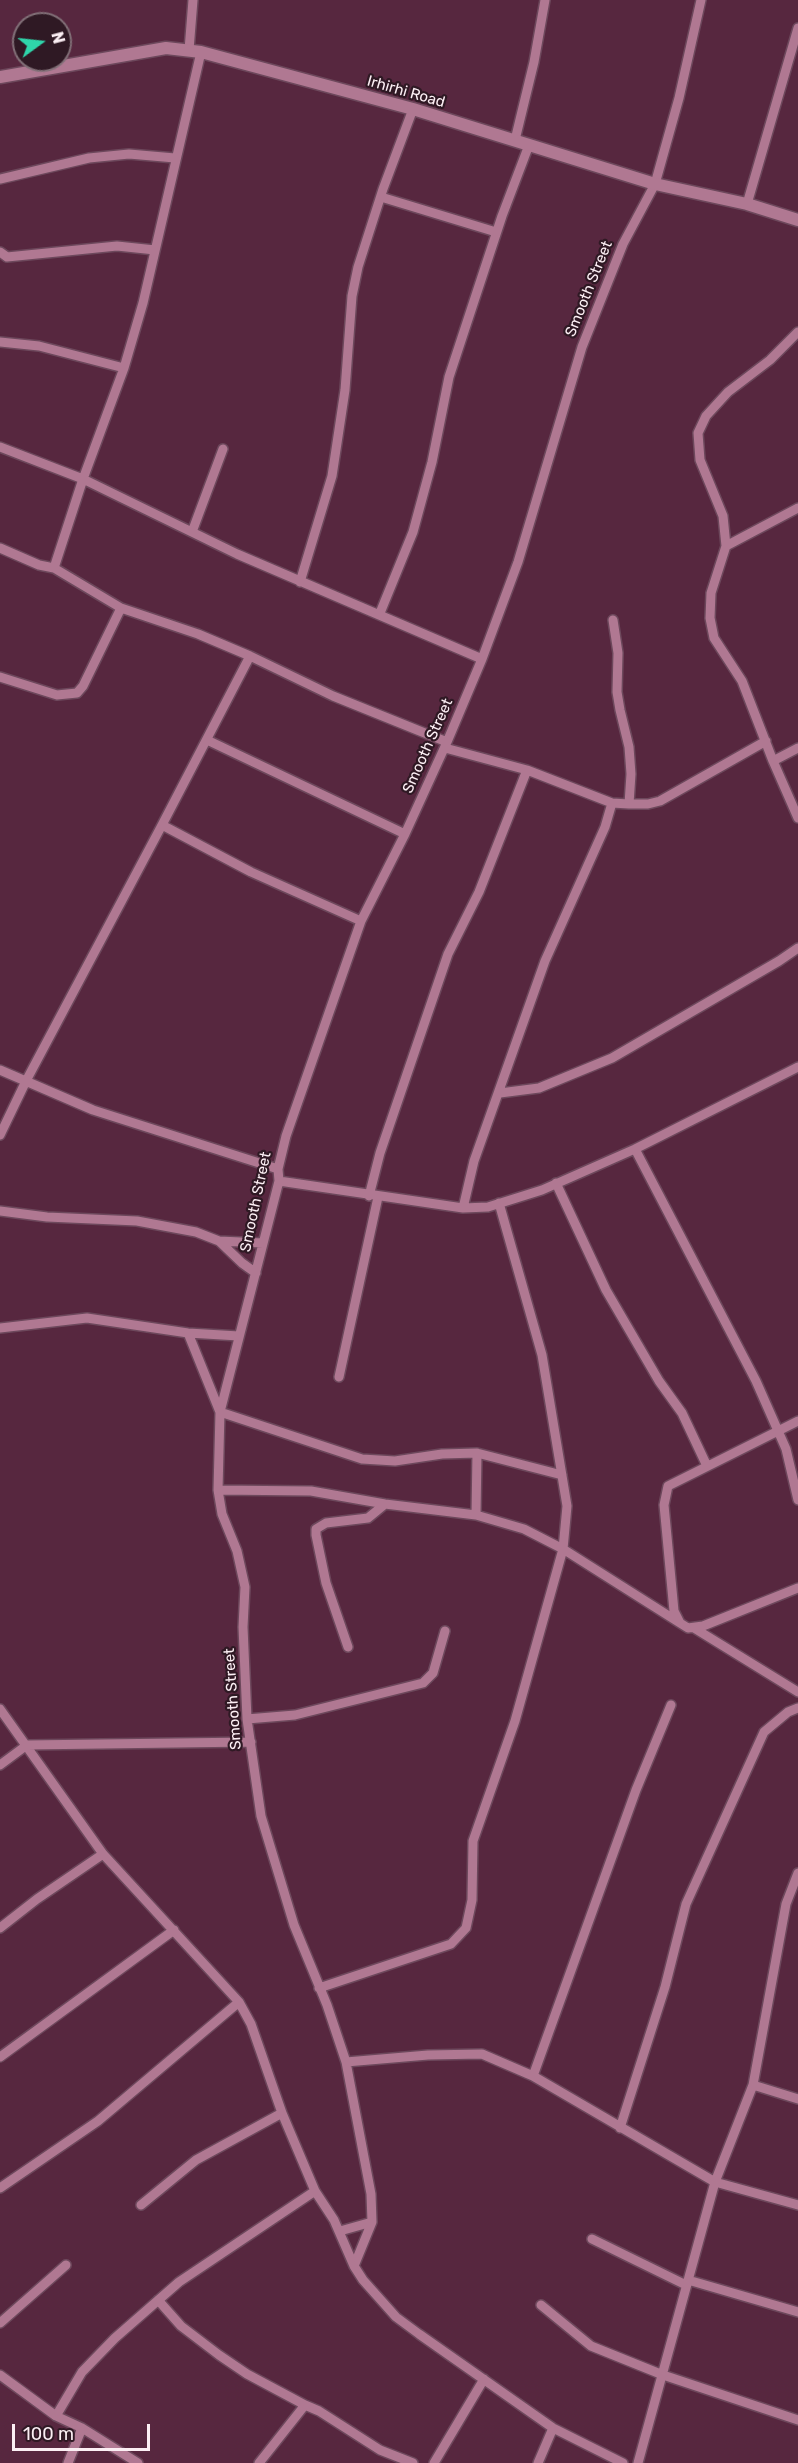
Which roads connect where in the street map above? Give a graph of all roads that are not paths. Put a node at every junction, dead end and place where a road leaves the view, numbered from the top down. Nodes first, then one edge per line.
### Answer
1 (193, 0) edge
2 (545, 0) edge
3 (701, 0) edge
4 (798, 28) edge
5 (195, 51) junction
6 (0, 76) edge
7 (413, 109) junction
8 (515, 140) junction
9 (529, 145) junction
10 (175, 158) junction
11 (0, 179) edge
12 (655, 184) junction
13 (381, 197) junction
14 (747, 204) junction
15 (798, 220) edge
16 (496, 232) junction
17 (155, 250) junction
18 (0, 252) edge
19 (798, 332) edge
20 (0, 342) edge
21 (124, 368) junction
22 (0, 447) edge
23 (223, 449) dead end
24 (83, 479) junction
25 (798, 508) edge
26 (192, 532) junction
27 (726, 546) junction
28 (0, 548) edge
29 (54, 568) junction
30 (300, 582) junction
31 (121, 608) junction
32 (380, 613) junction
33 (613, 620) dead end
34 (250, 656) junction
35 (482, 659) junction
36 (0, 677) edge
37 (207, 740) junction
38 (766, 741) junction
39 (446, 745) junction
40 (798, 748) edge
41 (773, 761) junction
42 (526, 770) junction
43 (612, 803) junction
44 (629, 804) junction
45 (798, 818) edge
46 (162, 825) junction
47 (405, 834) junction
48 (361, 921) junction
49 (798, 948) edge
50 (798, 1067) edge
51 (0, 1070) edge
52 (26, 1081) junction
53 (500, 1093) junction
54 (0, 1135) edge
55 (635, 1149) junction
56 (278, 1169) junction
57 (279, 1181) junction
58 (556, 1183) junction
59 (374, 1196) junction
60 (500, 1203) junction
61 (463, 1208) junction
62 (0, 1211) edge
63 (219, 1241) junction
64 (263, 1243) junction
65 (256, 1272) junction
66 (0, 1328) edge
67 (188, 1333) junction
68 (239, 1336) junction
69 (339, 1377) dead end
70 (220, 1412) junction
71 (798, 1421) edge
72 (778, 1431) junction
73 (477, 1453) junction
74 (707, 1466) junction
75 (562, 1475) junction
76 (796, 1481) edge
77 (218, 1490) junction
78 (798, 1500) edge
79 (385, 1504) junction
80 (476, 1515) junction
81 (563, 1549) junction
82 (798, 1588) edge
83 (680, 1623) junction
84 (694, 1628) junction
85 (445, 1631) dead end
86 (348, 1647) dead end
87 (798, 1692) edge
88 (671, 1705) dead end
89 (798, 1708) edge
90 (0, 1709) edge
91 (247, 1719) junction
92 (251, 1742) junction
93 (27, 1745) junction
94 (0, 1766) edge
95 (103, 1854) junction
96 (798, 1873) edge
97 (0, 1928) edge
98 (174, 1930) junction
99 (320, 1988) junction
100 (239, 2002) junction
101 (0, 2057) edge
102 (346, 2062) junction
103 (533, 2076) junction
104 (753, 2085) junction
105 (798, 2099) edge
106 (282, 2113) junction
107 (620, 2128) junction
108 (715, 2182) junction
109 (0, 2188) edge
110 (315, 2191) junction
111 (141, 2205) dead end
112 (798, 2205) edge
113 (372, 2222) junction
114 (340, 2231) junction
115 (592, 2239) dead end
116 (66, 2265) dead end
117 (354, 2266) junction
118 (687, 2283) junction
119 (158, 2300) junction
120 (542, 2305) dead end
121 (798, 2312) edge
122 (0, 2323) edge
123 (0, 2375) edge
124 (663, 2375) junction
125 (484, 2379) junction
126 (304, 2405) junction
127 (56, 2416) junction
128 (798, 2420) edge
129 (82, 2428) junction
130 (553, 2428) junction
131 (68, 2463) edge
132 (138, 2463) edge
133 (259, 2463) edge
134 (413, 2463) edge
135 (434, 2463) edge
136 (537, 2463) edge
137 (622, 2463) edge
138 (638, 2463) edge

1 - 5 street
2 - 8 street
3 - 12 street, Smooth Street
4 - 14 street
5 - 6 street, Irhirhi Road
5 - 7 street, Irhirhi Road
5 - 10 street
7 - 8 street, Irhirhi Road
7 - 13 street
8 - 9 street, Irhirhi Road
9 - 12 street, Irhirhi Road
9 - 16 street
10 - 11 street
10 - 17 street
12 - 14 street, Irhirhi Road
12 - 35 street, Smooth Street
13 - 16 street
13 - 30 street
14 - 15 street, Irhirhi Road
16 - 32 street
17 - 18 street
17 - 21 street
19 - 27 street
20 - 21 street
21 - 24 street
22 - 24 street
23 - 26 street
24 - 26 street
24 - 29 street
25 - 27 street
26 - 30 street
27 - 38 street
28 - 29 street
29 - 31 street
30 - 32 street
31 - 34 street
31 - 36 street
32 - 35 street
33 - 44 street
34 - 37 street
34 - 39 street
35 - 39 street, Smooth Street
37 - 46 street
37 - 47 street
38 - 41 street
38 - 44 street
39 - 42 street
39 - 47 street, Smooth Street
40 - 41 street
41 - 45 street
42 - 43 street
42 - 59 street
43 - 44 street
43 - 53 street
46 - 48 street
46 - 52 street
47 - 48 street, Smooth Street
48 - 56 street, Smooth Street
49 - 53 street
50 - 55 street
51 - 52 street
52 - 54 street
52 - 56 street
53 - 61 street
55 - 58 street
55 - 72 street
56 - 57 street, Smooth Street
57 - 59 street
57 - 64 street, Smooth Street
58 - 60 street
58 - 74 street
59 - 61 street
59 - 69 street
60 - 61 street
60 - 75 street
62 - 63 street
63 - 64 street
63 - 65 street
64 - 65 street, Smooth Street
65 - 68 street, Smooth Street
66 - 67 street
67 - 68 street
67 - 70 street
68 - 70 street, Smooth Street
70 - 73 street
70 - 77 street, Smooth Street
71 - 72 street
72 - 74 street
72 - 76 street
73 - 75 street
73 - 80 street
74 - 83 street
75 - 81 street
76 - 78 street
77 - 79 street
77 - 91 street, Smooth Street
79 - 80 street
79 - 86 street
80 - 81 street
81 - 83 street
81 - 99 street
82 - 84 street
83 - 84 street
84 - 87 street
85 - 91 street
88 - 103 street
89 - 107 street
90 - 93 street
91 - 92 street, Smooth Street
92 - 93 street
92 - 99 street, Smooth Street
93 - 94 street
93 - 95 street
95 - 97 street
95 - 98 street
96 - 104 street
98 - 100 street
98 - 101 street
99 - 102 street, Smooth Street
100 - 106 street
100 - 109 street
102 - 103 street
102 - 113 street, Smooth Street
103 - 107 street
104 - 105 street
104 - 108 street
106 - 110 street
106 - 111 street
107 - 108 street
108 - 112 street
108 - 118 street
110 - 114 street
110 - 119 street
113 - 114 street
113 - 117 street, Smooth Street
114 - 117 street
115 - 118 street
116 - 122 street
117 - 125 street
118 - 121 street
118 - 124 street
119 - 126 street
119 - 127 street
120 - 124 street
123 - 127 street
124 - 128 street
124 - 138 street
125 - 130 street
125 - 135 street
126 - 133 street
126 - 134 street
127 - 129 street
129 - 131 street
129 - 132 street
130 - 136 street
130 - 137 street

